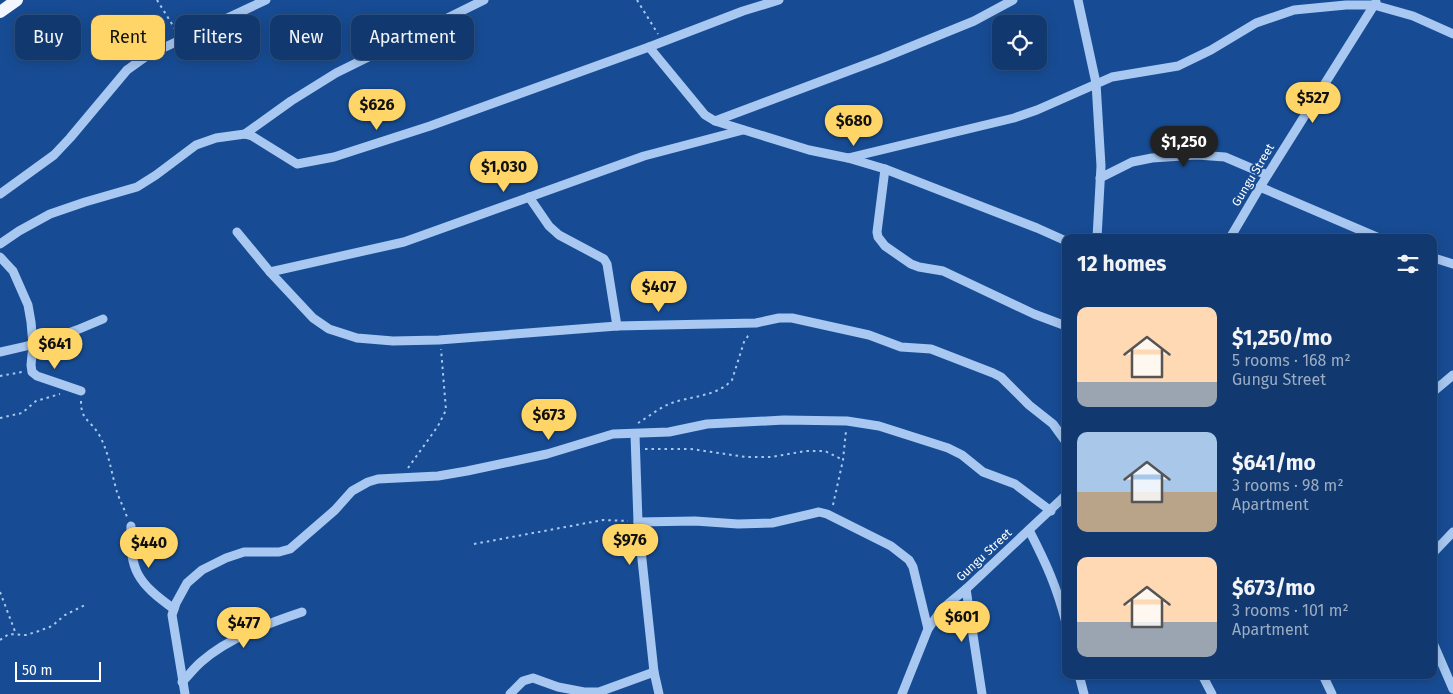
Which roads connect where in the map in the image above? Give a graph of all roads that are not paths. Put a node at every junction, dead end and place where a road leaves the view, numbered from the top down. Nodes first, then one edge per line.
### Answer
1 (18, 0) edge
2 (266, 0) edge
3 (484, 0) edge
4 (779, 0) edge
5 (1013, 0) edge
6 (1078, 0) edge
7 (1376, 3) edge
8 (0, 12) edge
9 (1453, 34) edge
10 (650, 47) junction
11 (1096, 83) junction
12 (715, 121) junction
13 (743, 130) junction
14 (245, 134) junction
15 (848, 158) junction
16 (884, 169) junction
17 (1267, 175) junction
18 (1100, 178) junction
19 (1260, 187) junction
20 (0, 194) edge
21 (529, 197) junction
22 (237, 232) dead end
23 (1097, 234) edge
24 (1232, 234) edge
25 (1371, 234) edge
26 (1062, 240) edge
27 (0, 244) edge
28 (0, 257) edge
29 (1437, 259) edge
30 (1453, 264) edge
31 (270, 272) junction
32 (103, 319) dead end
33 (1062, 324) edge
34 (617, 326) junction
35 (33, 345) junction
36 (0, 352) edge
37 (1453, 375) edge
38 (1437, 388) edge
39 (81, 391) road end
40 (635, 435) junction
41 (1062, 436) edge
42 (1062, 499) edge
43 (1051, 511) junction
44 (638, 522) junction
45 (131, 526) road end
46 (1029, 530) junction
47 (1453, 532) edge
48 (1437, 549) edge
49 (966, 589) junction
50 (1062, 606) edge
51 (174, 609) junction
52 (302, 612) dead end
53 (928, 629) junction
54 (1437, 652) edge
55 (654, 672) junction
56 (1080, 679) edge
57 (1204, 679) edge
58 (1325, 679) edge
59 (182, 682) junction
60 (1453, 689) edge
61 (661, 693) edge
62 (185, 694) edge
63 (510, 694) edge
64 (902, 694) edge
65 (982, 694) edge
66 (1084, 694) edge
67 (1212, 694) edge
68 (1332, 694) edge

1 - 8 main road
2 - 20 street
3 - 14 street
4 - 10 street
5 - 12 street
6 - 11 street
7 - 9 street
7 - 11 street
7 - 17 street, Gungu Street
10 - 12 street
10 - 14 street
11 - 15 street
11 - 18 street
12 - 13 street
13 - 15 street
13 - 21 street
14 - 27 street
15 - 16 street
16 - 26 street
16 - 33 street
17 - 18 street
17 - 19 street, Gungu Street
18 - 23 street
19 - 24 street, Gungu Street
19 - 25 street
21 - 31 street
21 - 34 street
22 - 31 street
28 - 35 street
29 - 30 street
31 - 34 street
32 - 35 street
34 - 41 street
35 - 36 street
35 - 39 street
37 - 38 street
40 - 43 street
40 - 44 street
40 - 51 street
42 - 43 street, Gungu Street
43 - 46 street, Gungu Street
44 - 53 street
44 - 55 street
45 - 51 street
46 - 49 street, Gungu Street
46 - 50 street
47 - 48 street
49 - 53 street, Gungu Street
49 - 65 street
51 - 59 street
52 - 59 street
53 - 64 street, Gungu Street
54 - 60 street
55 - 61 street
55 - 63 street
56 - 66 street
57 - 67 street
58 - 68 street
59 - 62 street

